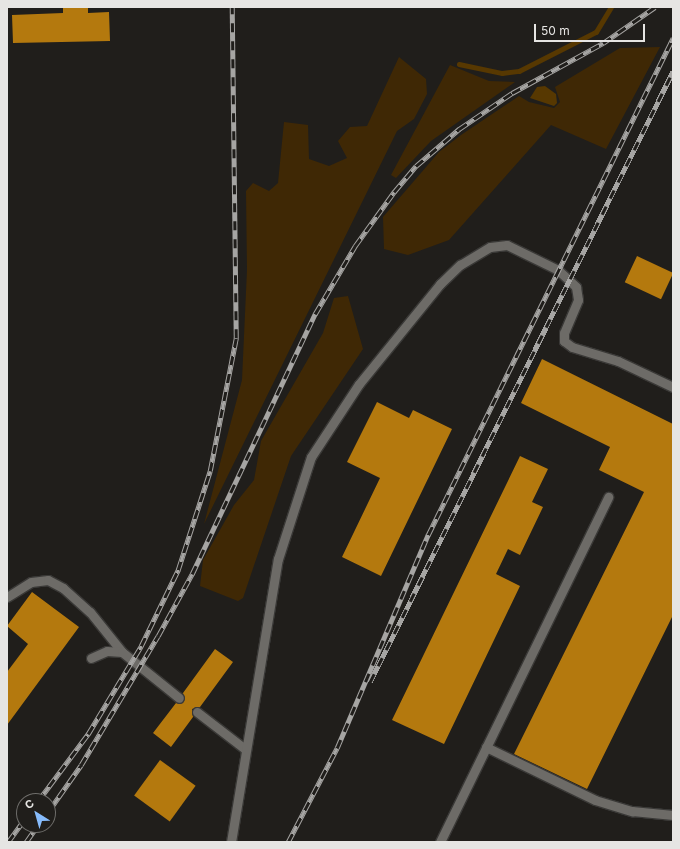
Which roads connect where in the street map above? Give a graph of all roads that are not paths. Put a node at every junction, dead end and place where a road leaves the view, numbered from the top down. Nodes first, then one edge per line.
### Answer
1 (673, 387) edge
2 (608, 497) dead end
3 (7, 597) edge
4 (122, 652) junction
5 (91, 658) dead end
6 (179, 698) dead end
7 (197, 712) dead end
8 (486, 747) junction
9 (245, 749) junction
10 (673, 815) edge
11 (231, 842) edge
12 (440, 842) edge

1 - 9 lane
2 - 8 lane
3 - 4 lane
4 - 5 lane
4 - 6 lane
7 - 9 lane
8 - 10 lane
8 - 12 lane
9 - 11 lane

